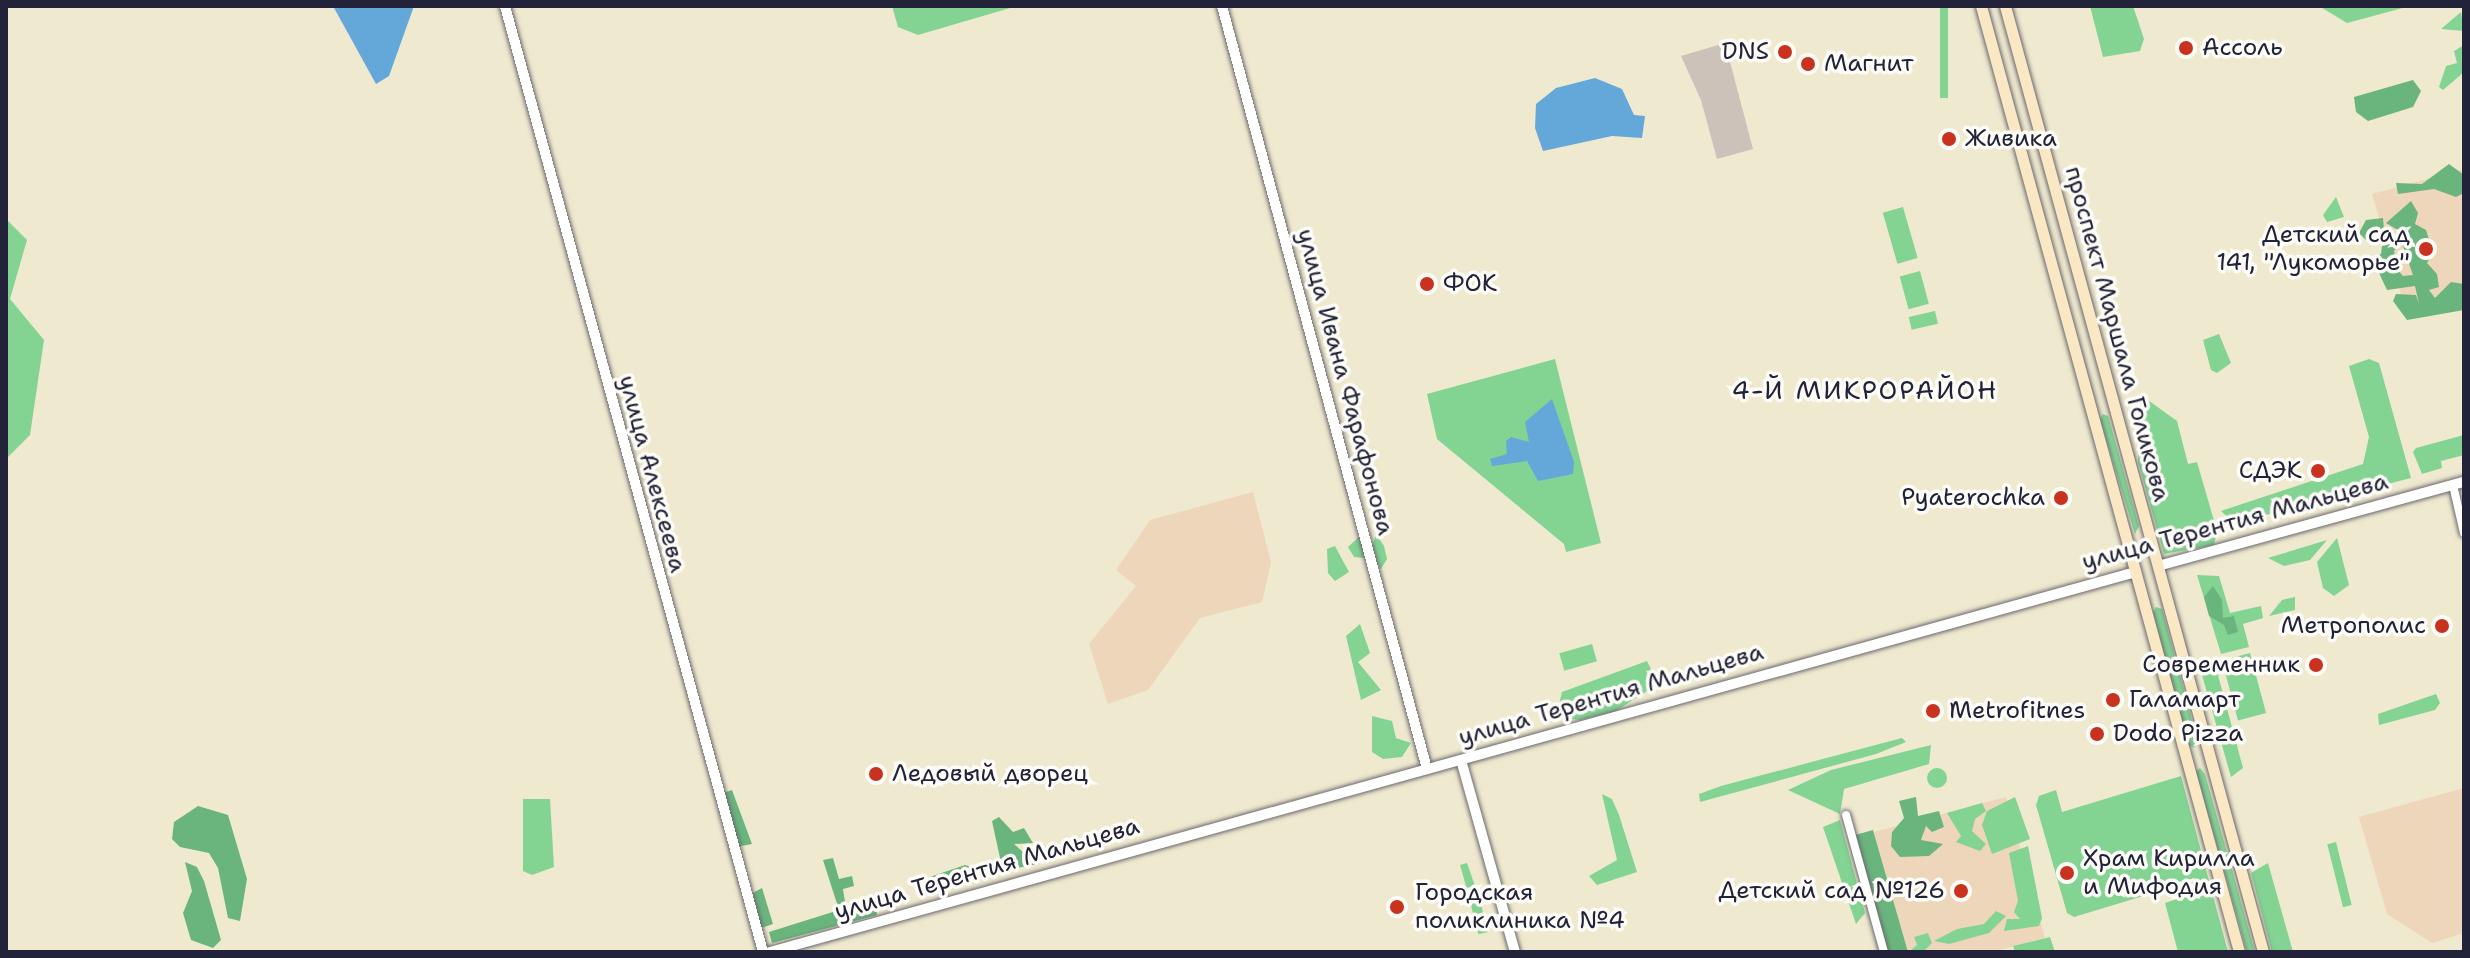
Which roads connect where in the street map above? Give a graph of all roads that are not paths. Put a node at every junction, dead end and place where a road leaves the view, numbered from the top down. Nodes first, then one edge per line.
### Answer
1 (505, 6) edge
2 (1222, 6) edge
3 (1981, 6) edge
4 (2005, 6) edge
5 (2076, 268) junction
6 (2054, 274) junction
7 (2112, 400) junction
8 (2090, 406) junction
9 (2458, 484) edge
10 (2464, 533) edge
11 (2158, 566) junction
12 (2136, 572) junction
13 (2209, 753) junction
14 (1461, 760) junction
15 (2187, 760) junction
16 (1427, 769) junction
17 (1846, 815) dead end
18 (763, 952) edge
19 (770, 952) edge
20 (1515, 952) edge
21 (1884, 952) edge
22 (2239, 952) edge
23 (2263, 952) edge

1 - 18 street, улица Алексеева
2 - 16 street, улица Ивана Фарафонова
3 - 6 main road, проспект Маршала Голикова
4 - 5 main road, проспект Маршала Голикова
5 - 6 main road
5 - 7 main road, проспект Маршала Голикова
6 - 8 main road, проспект Маршала Голикова
7 - 8 main road
7 - 11 main road, проспект Маршала Голикова
8 - 12 main road, проспект Маршала Голикова
9 - 10 street
9 - 11 street, улица Терентия Мальцева
11 - 12 main road, улица Терентия Мальцева
11 - 13 main road, проспект Маршала Голикова
12 - 14 street, улица Терентия Мальцева
12 - 15 main road, проспект Маршала Голикова
13 - 15 main road
13 - 23 main road, проспект Маршала Голикова
14 - 16 street, улица Терентия Мальцева
14 - 20 street
15 - 22 main road, проспект Маршала Голикова
16 - 19 street, улица Терентия Мальцева
17 - 21 street

